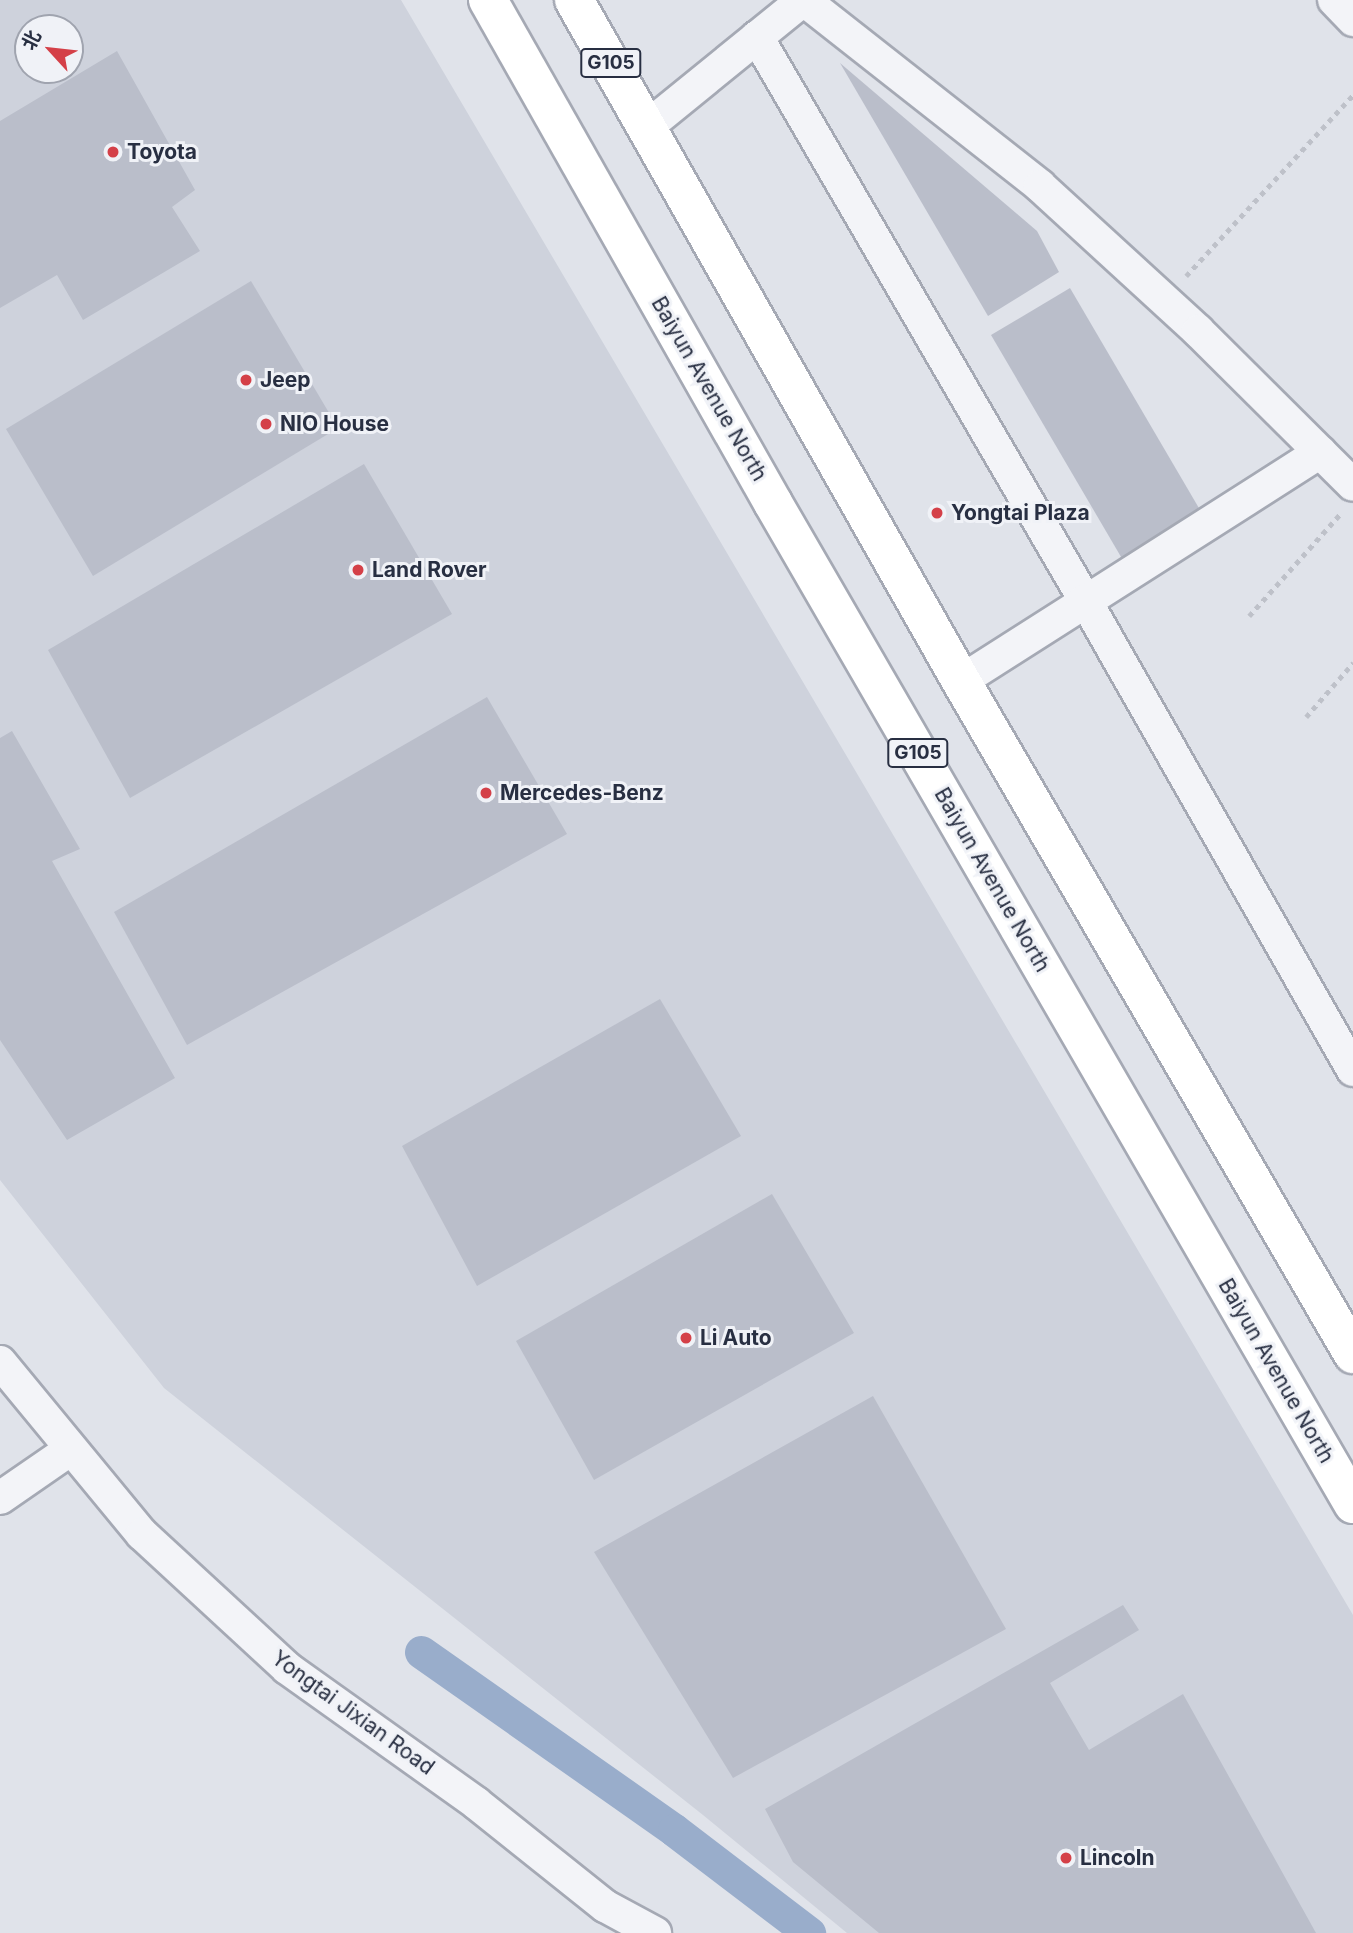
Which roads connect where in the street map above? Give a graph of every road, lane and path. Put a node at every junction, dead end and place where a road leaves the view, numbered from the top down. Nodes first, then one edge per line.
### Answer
1 (488, 0) edge
2 (574, 0) edge
3 (804, 0) edge
4 (1334, 0) edge
5 (1353, 20) edge
6 (757, 37) junction
7 (1353, 95) edge
8 (648, 126) junction
9 (1164, 300) junction
10 (1320, 452) junction
11 (1349, 497) edge
12 (1085, 600) junction
13 (1249, 616) dead end
14 (1353, 663) edge
15 (961, 681) junction
16 (1306, 717) dead end
17 (1353, 1070) edge
18 (1353, 1354) edge
19 (0, 1362) edge
20 (71, 1449) junction
21 (0, 1498) edge
22 (1353, 1504) edge
23 (655, 1933) edge

1 - 22 highway, Baiyun Avenue North / G105
2 - 8 highway, G105
3 - 6 street
3 - 9 street
4 - 5 street
6 - 8 street
6 - 12 street
7 - 9 path
8 - 15 highway, G105
9 - 10 street
10 - 11 street
10 - 12 street
11 - 13 path
12 - 15 street
12 - 17 street
14 - 16 path
15 - 18 highway, G105
19 - 20 street, Yongtai Jixian Road
20 - 21 street
20 - 23 street, Yongtai Jixian Road

